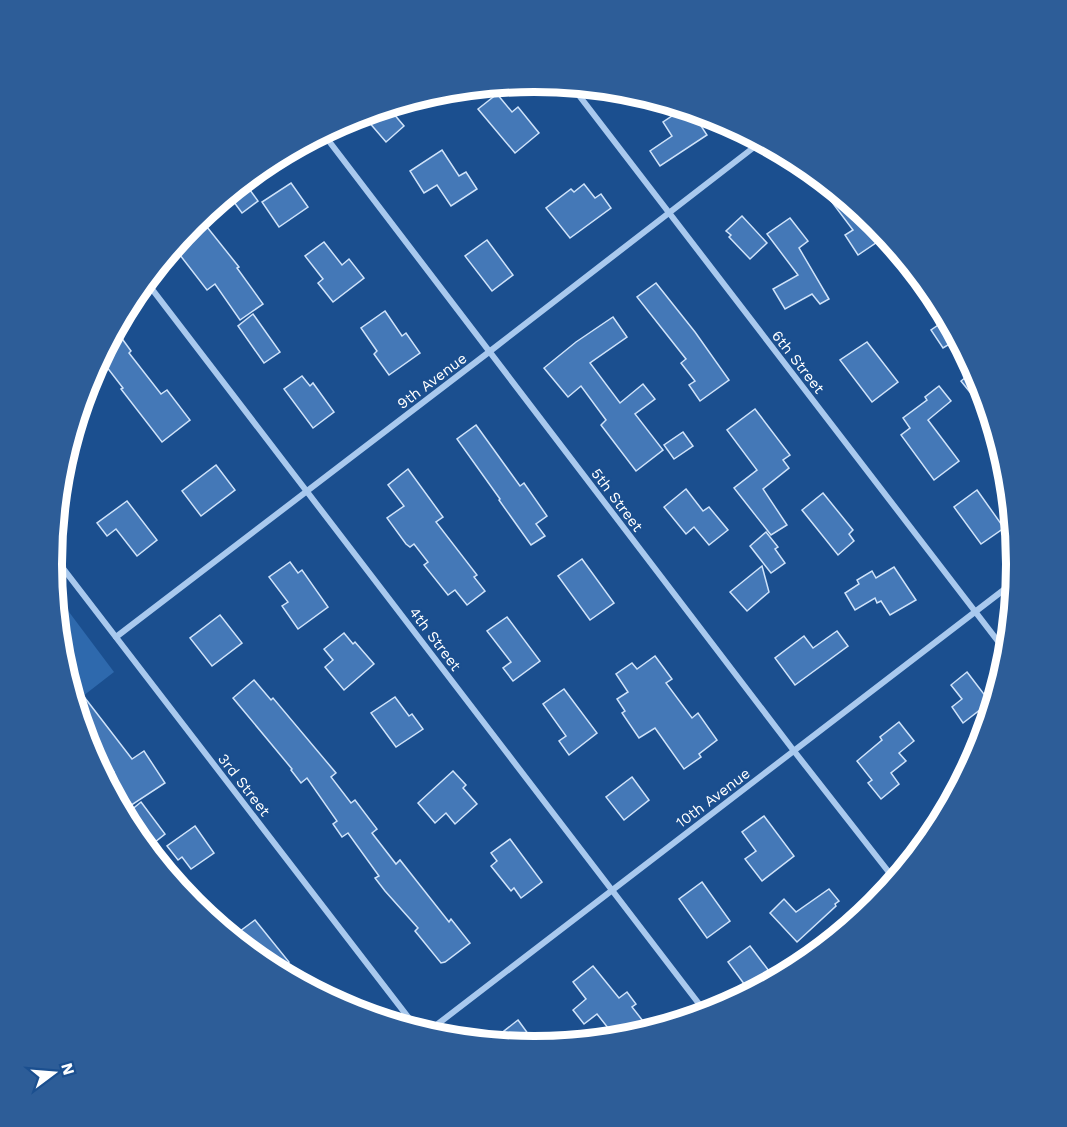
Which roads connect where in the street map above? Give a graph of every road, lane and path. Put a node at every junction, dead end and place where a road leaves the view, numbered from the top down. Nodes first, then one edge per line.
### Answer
1 (579, 94) edge
2 (327, 139) edge
3 (755, 147) edge
4 (669, 213) junction
5 (151, 287) edge
6 (489, 352) junction
7 (307, 490) junction
8 (62, 572) edge
9 (1004, 589) edge
10 (976, 611) junction
11 (116, 637) junction
12 (998, 641) edge
13 (794, 751) junction
14 (890, 873) edge
15 (612, 890) junction
16 (700, 1005) edge
17 (409, 1018) edge
18 (436, 1025) edge

1 - 4 street, 6th Street
2 - 6 street, 5th Street
3 - 4 street, 9th Avenue
4 - 6 street, 9th Avenue
4 - 10 street, 6th Street
5 - 7 street, 4th Street
6 - 7 street, 9th Avenue
6 - 13 street, 5th Street
7 - 11 street, 9th Avenue
7 - 15 street, 4th Street
8 - 11 street, 3rd Street
9 - 10 street, 10th Avenue
10 - 12 street, 6th Street
10 - 13 street, 10th Avenue
11 - 17 street, 3rd Street
13 - 14 street, 5th Street
13 - 15 street, 10th Avenue
15 - 16 street, 4th Street
15 - 18 street, 10th Avenue

